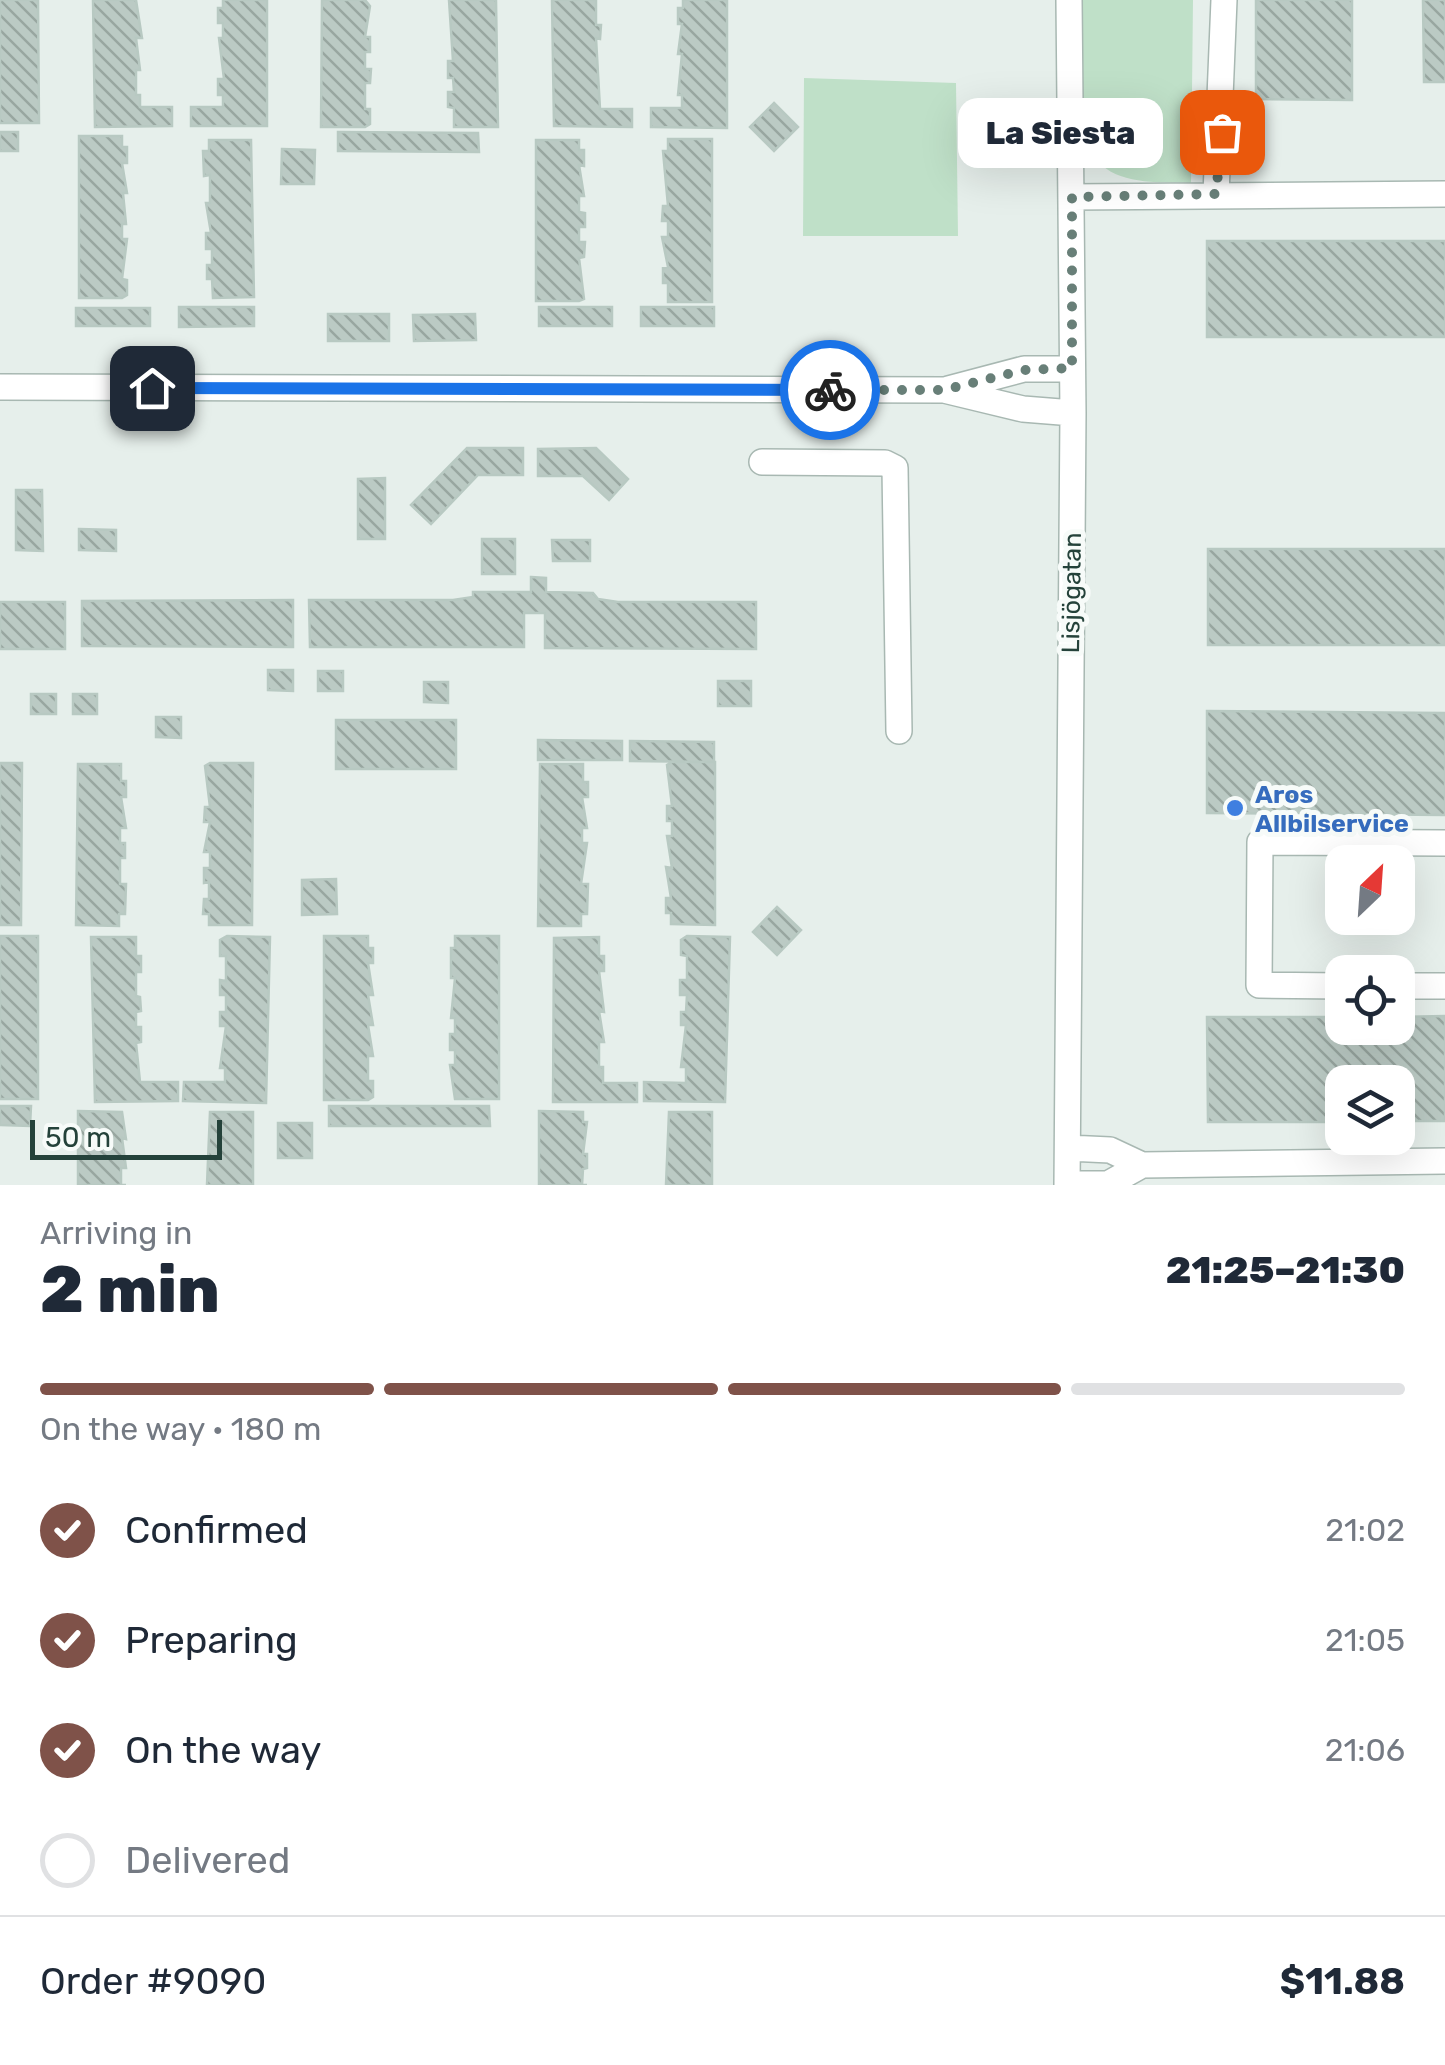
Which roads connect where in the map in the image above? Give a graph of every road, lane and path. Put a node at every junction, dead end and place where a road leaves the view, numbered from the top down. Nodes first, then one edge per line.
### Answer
1 (1069, 0) edge
2 (1224, 0) edge
3 (1216, 194) junction
4 (1445, 194) edge
5 (1072, 197) junction
6 (1072, 368) junction
7 (0, 388) edge
8 (944, 390) junction
9 (1073, 413) junction
10 (762, 462) dead end
11 (899, 731) dead end
12 (1445, 843) edge
13 (1325, 986) edge
14 (1415, 986) edge
15 (1445, 986) edge
16 (1068, 1148) junction
17 (1142, 1165) junction
18 (1439, 1169) edge
19 (1067, 1184) edge

1 - 5 street, Lisjögatan
2 - 3 street
3 - 4 street
3 - 5 street
5 - 6 street, Lisjögatan
6 - 8 street
6 - 9 street, Lisjögatan
7 - 8 street
8 - 9 street
9 - 16 street, Lisjögatan
10 - 11 street
12 - 13 street
14 - 15 street
16 - 17 street
16 - 19 street, Lisjögatan
17 - 18 street
17 - 19 street

